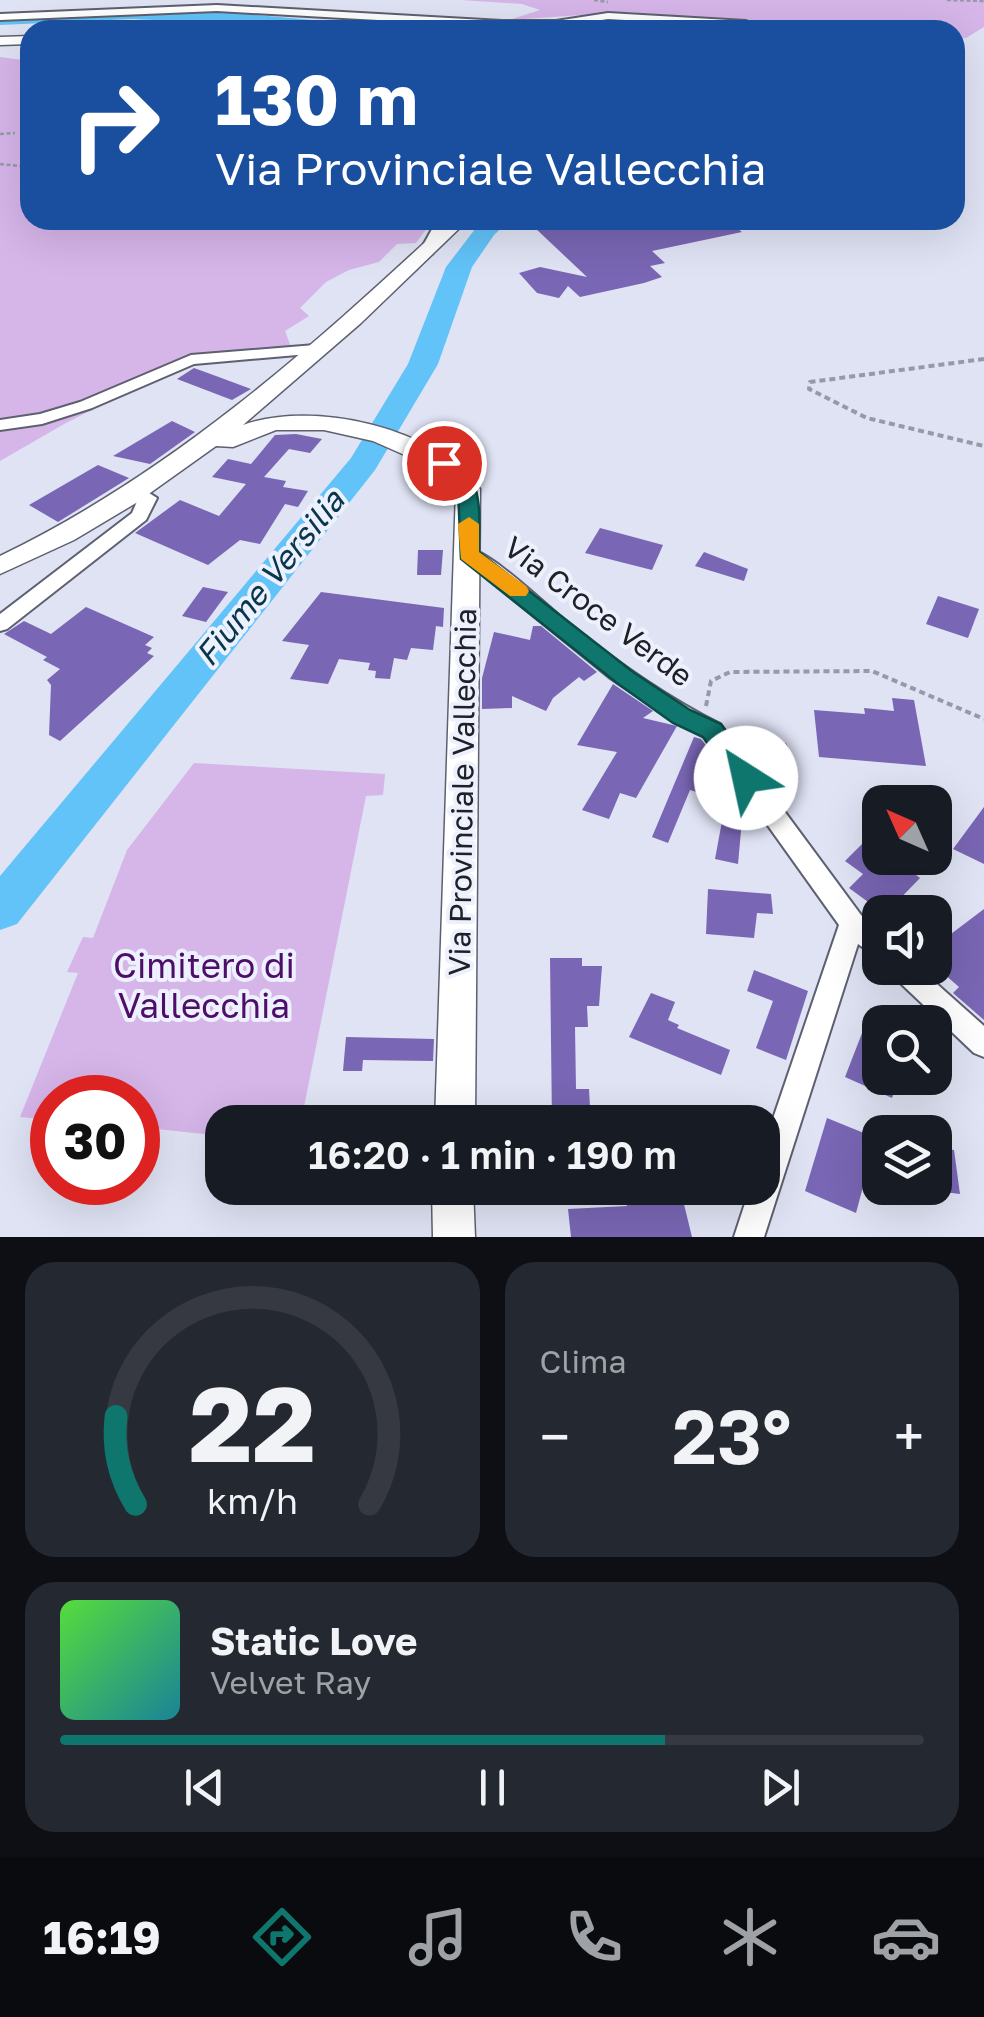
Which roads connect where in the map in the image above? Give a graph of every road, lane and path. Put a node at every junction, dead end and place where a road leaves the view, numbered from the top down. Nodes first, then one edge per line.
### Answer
1 (272, 0) edge
2 (947, 0) edge
3 (984, 0) edge
4 (145, 8) junction
5 (0, 17) edge
6 (430, 20) edge
7 (582, 20) edge
8 (677, 20) edge
9 (15, 133) dead end
10 (0, 134) edge
11 (439, 230) edge
12 (449, 230) edge
13 (427, 251) junction
14 (337, 333) junction
15 (315, 350) junction
16 (984, 359) edge
17 (294, 376) junction
18 (275, 411) junction
19 (0, 426) edge
20 (984, 446) edge
21 (138, 491) junction
22 (469, 554) junction
23 (0, 566) edge
24 (0, 624) edge
25 (984, 719) edge
26 (712, 730) junction
27 (852, 923) junction
28 (862, 932) edge
29 (920, 985) edge
30 (984, 1044) edge
31 (455, 1105) edge
32 (453, 1205) edge
33 (454, 1237) edge
34 (749, 1237) edge

1 - 4 street
2 - 3 path
4 - 5 street
4 - 6 street
7 - 8 street
9 - 10 path
11 - 13 street
12 - 13 main road
13 - 14 main road
14 - 15 main road
14 - 17 main road
15 - 17 main road
15 - 19 street
16 - 20 path
17 - 18 main road
17 - 18 main road
18 - 21 main road
18 - 22 main road, Via Provinciale Vallecchia
21 - 23 main road
21 - 24 street
22 - 26 street, Via Croce Verde
22 - 31 main road, Via Provinciale Vallecchia
25 - 26 path
26 - 27 street, Via Croce Verde
27 - 28 street, Via Croce Verde
27 - 34 street
29 - 30 street
32 - 33 main road

